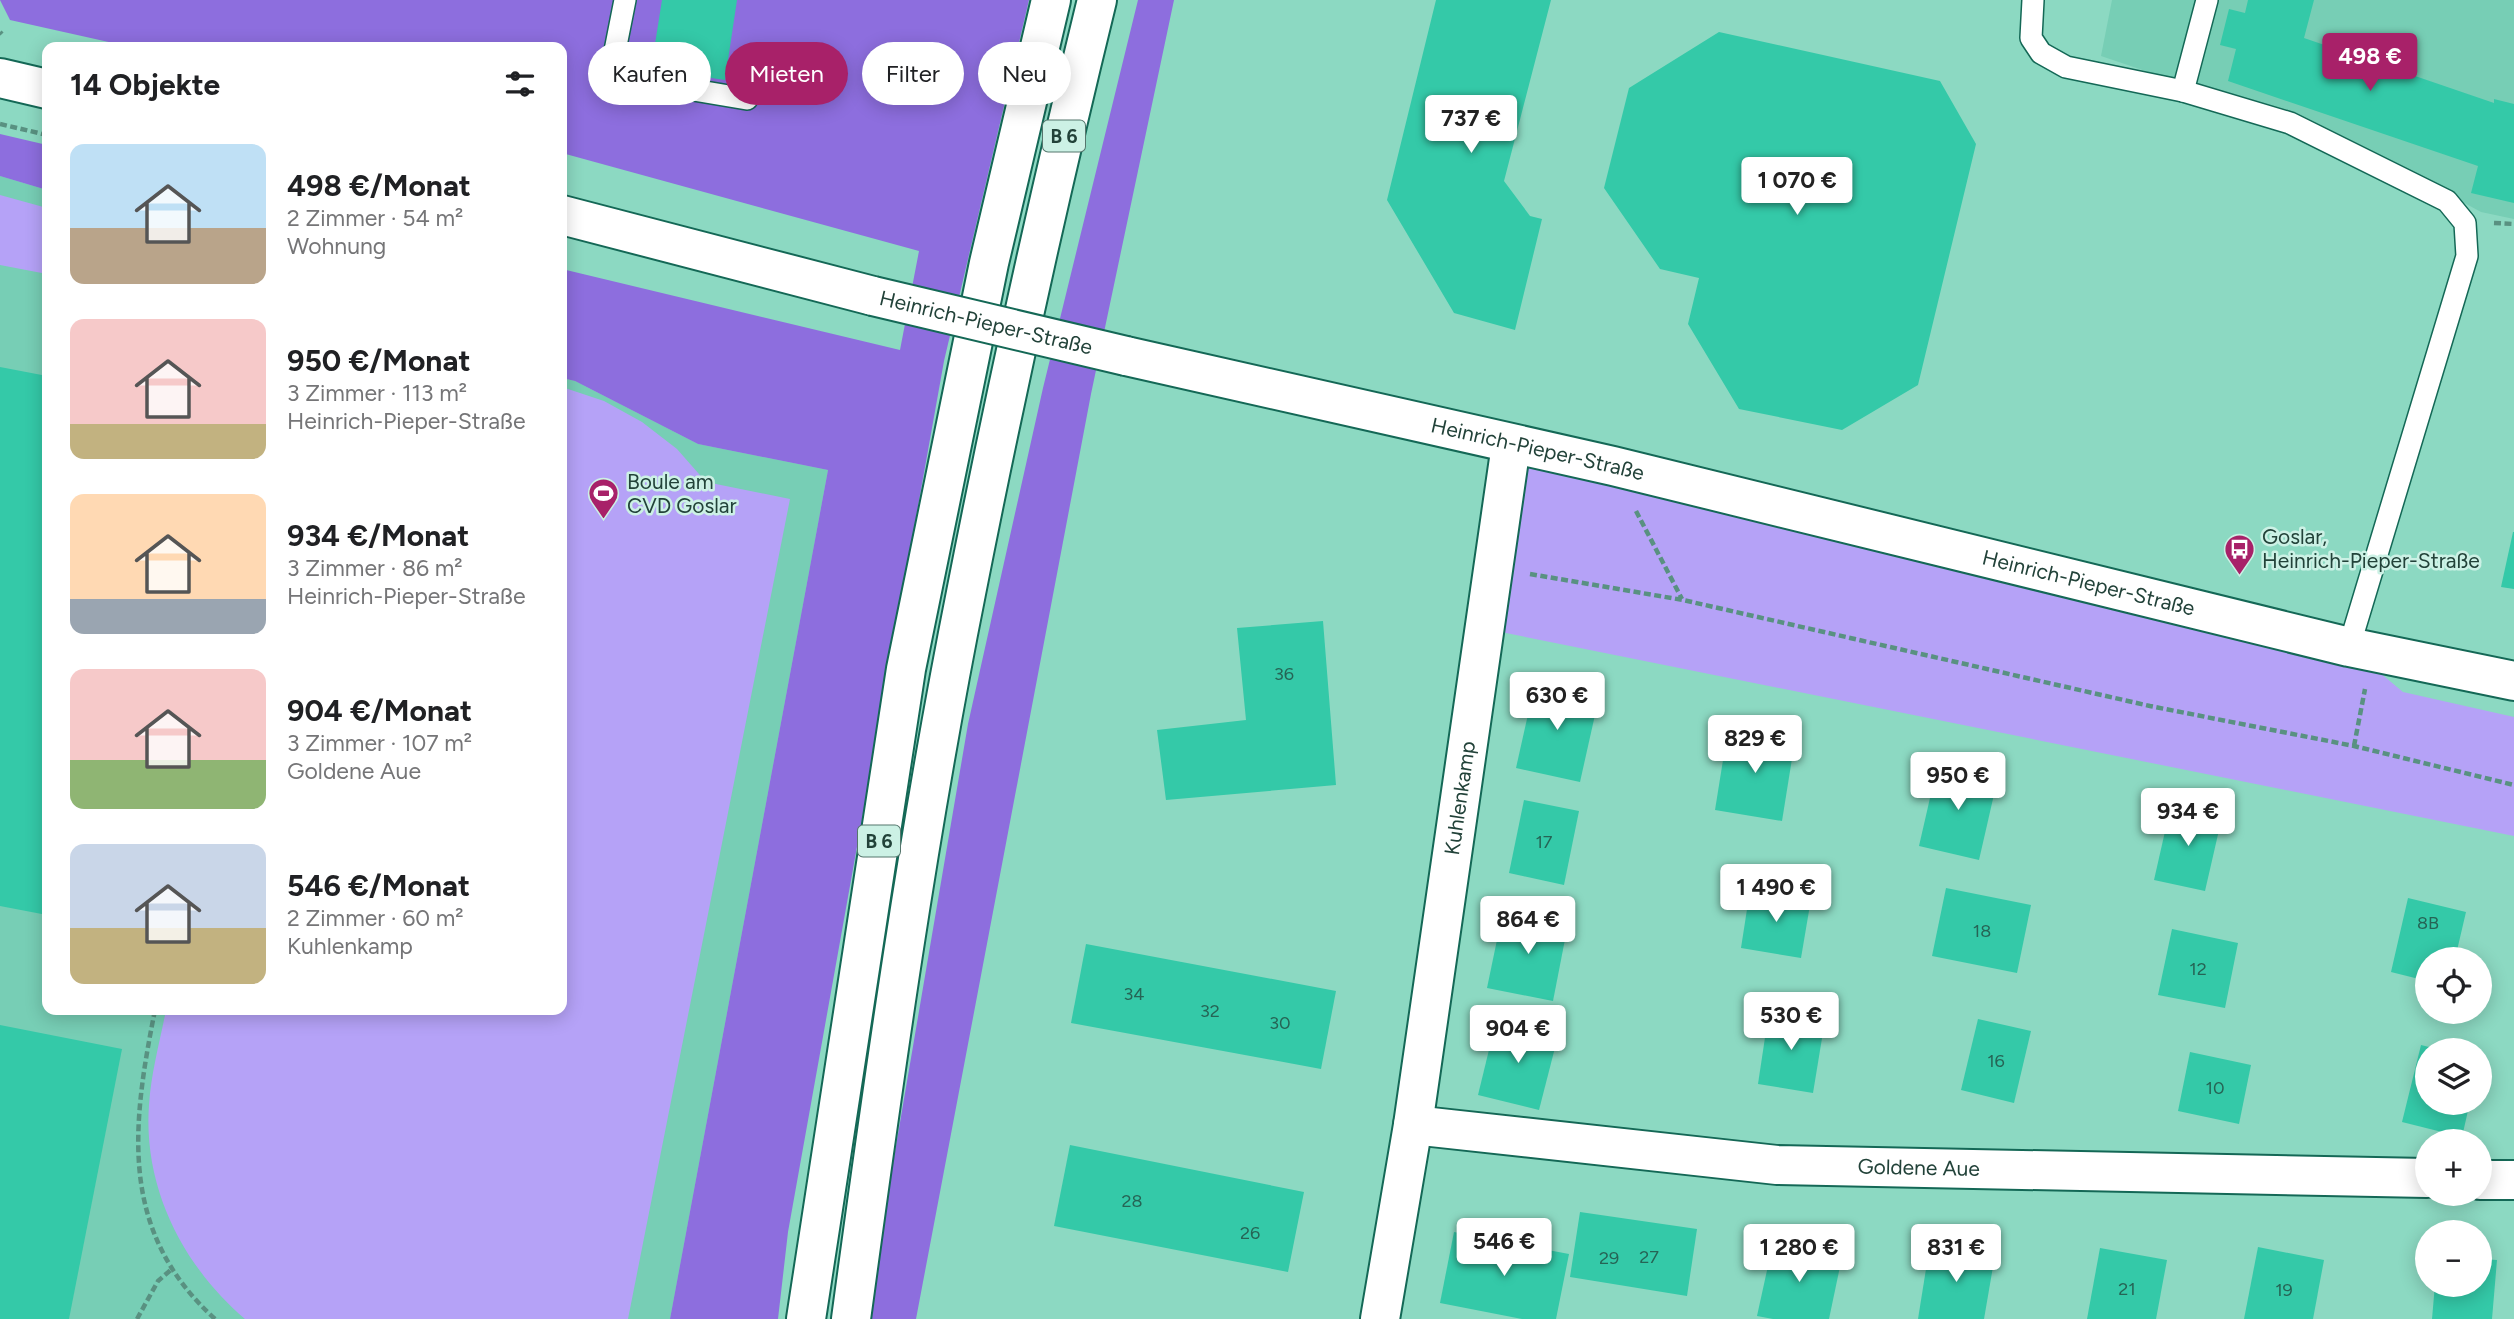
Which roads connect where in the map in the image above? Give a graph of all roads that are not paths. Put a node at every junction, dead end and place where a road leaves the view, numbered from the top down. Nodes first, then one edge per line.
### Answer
1 (625, 0) edge
2 (1051, 0) edge
3 (1097, 0) edge
4 (2033, 0) edge
5 (2207, 0) edge
6 (0, 78) edge
7 (42, 88) edge
8 (2183, 91) junction
9 (725, 95) edge
10 (567, 216) edge
11 (1511, 444) junction
12 (2360, 649) junction
13 (2514, 681) edge
14 (1413, 1125) junction
15 (2415, 1178) edge
16 (2492, 1180) edge
17 (2514, 1180) edge
18 (806, 1319) edge
19 (851, 1319) edge
20 (1380, 1319) edge

1 - 9 lane
2 - 18 main road, B 6
3 - 19 main road, B 6
4 - 8 lane
5 - 8 lane
6 - 7 main road
8 - 12 lane
10 - 11 main road, Heinrich-Pieper-Straße, bridge
11 - 12 main road, Heinrich-Pieper-Straße
11 - 14 main road, Kuhlenkamp
12 - 13 main road, Heinrich-Pieper-Straße
14 - 15 main road, Goldene Aue
14 - 20 main road, Kuhlenkamp
16 - 17 main road

